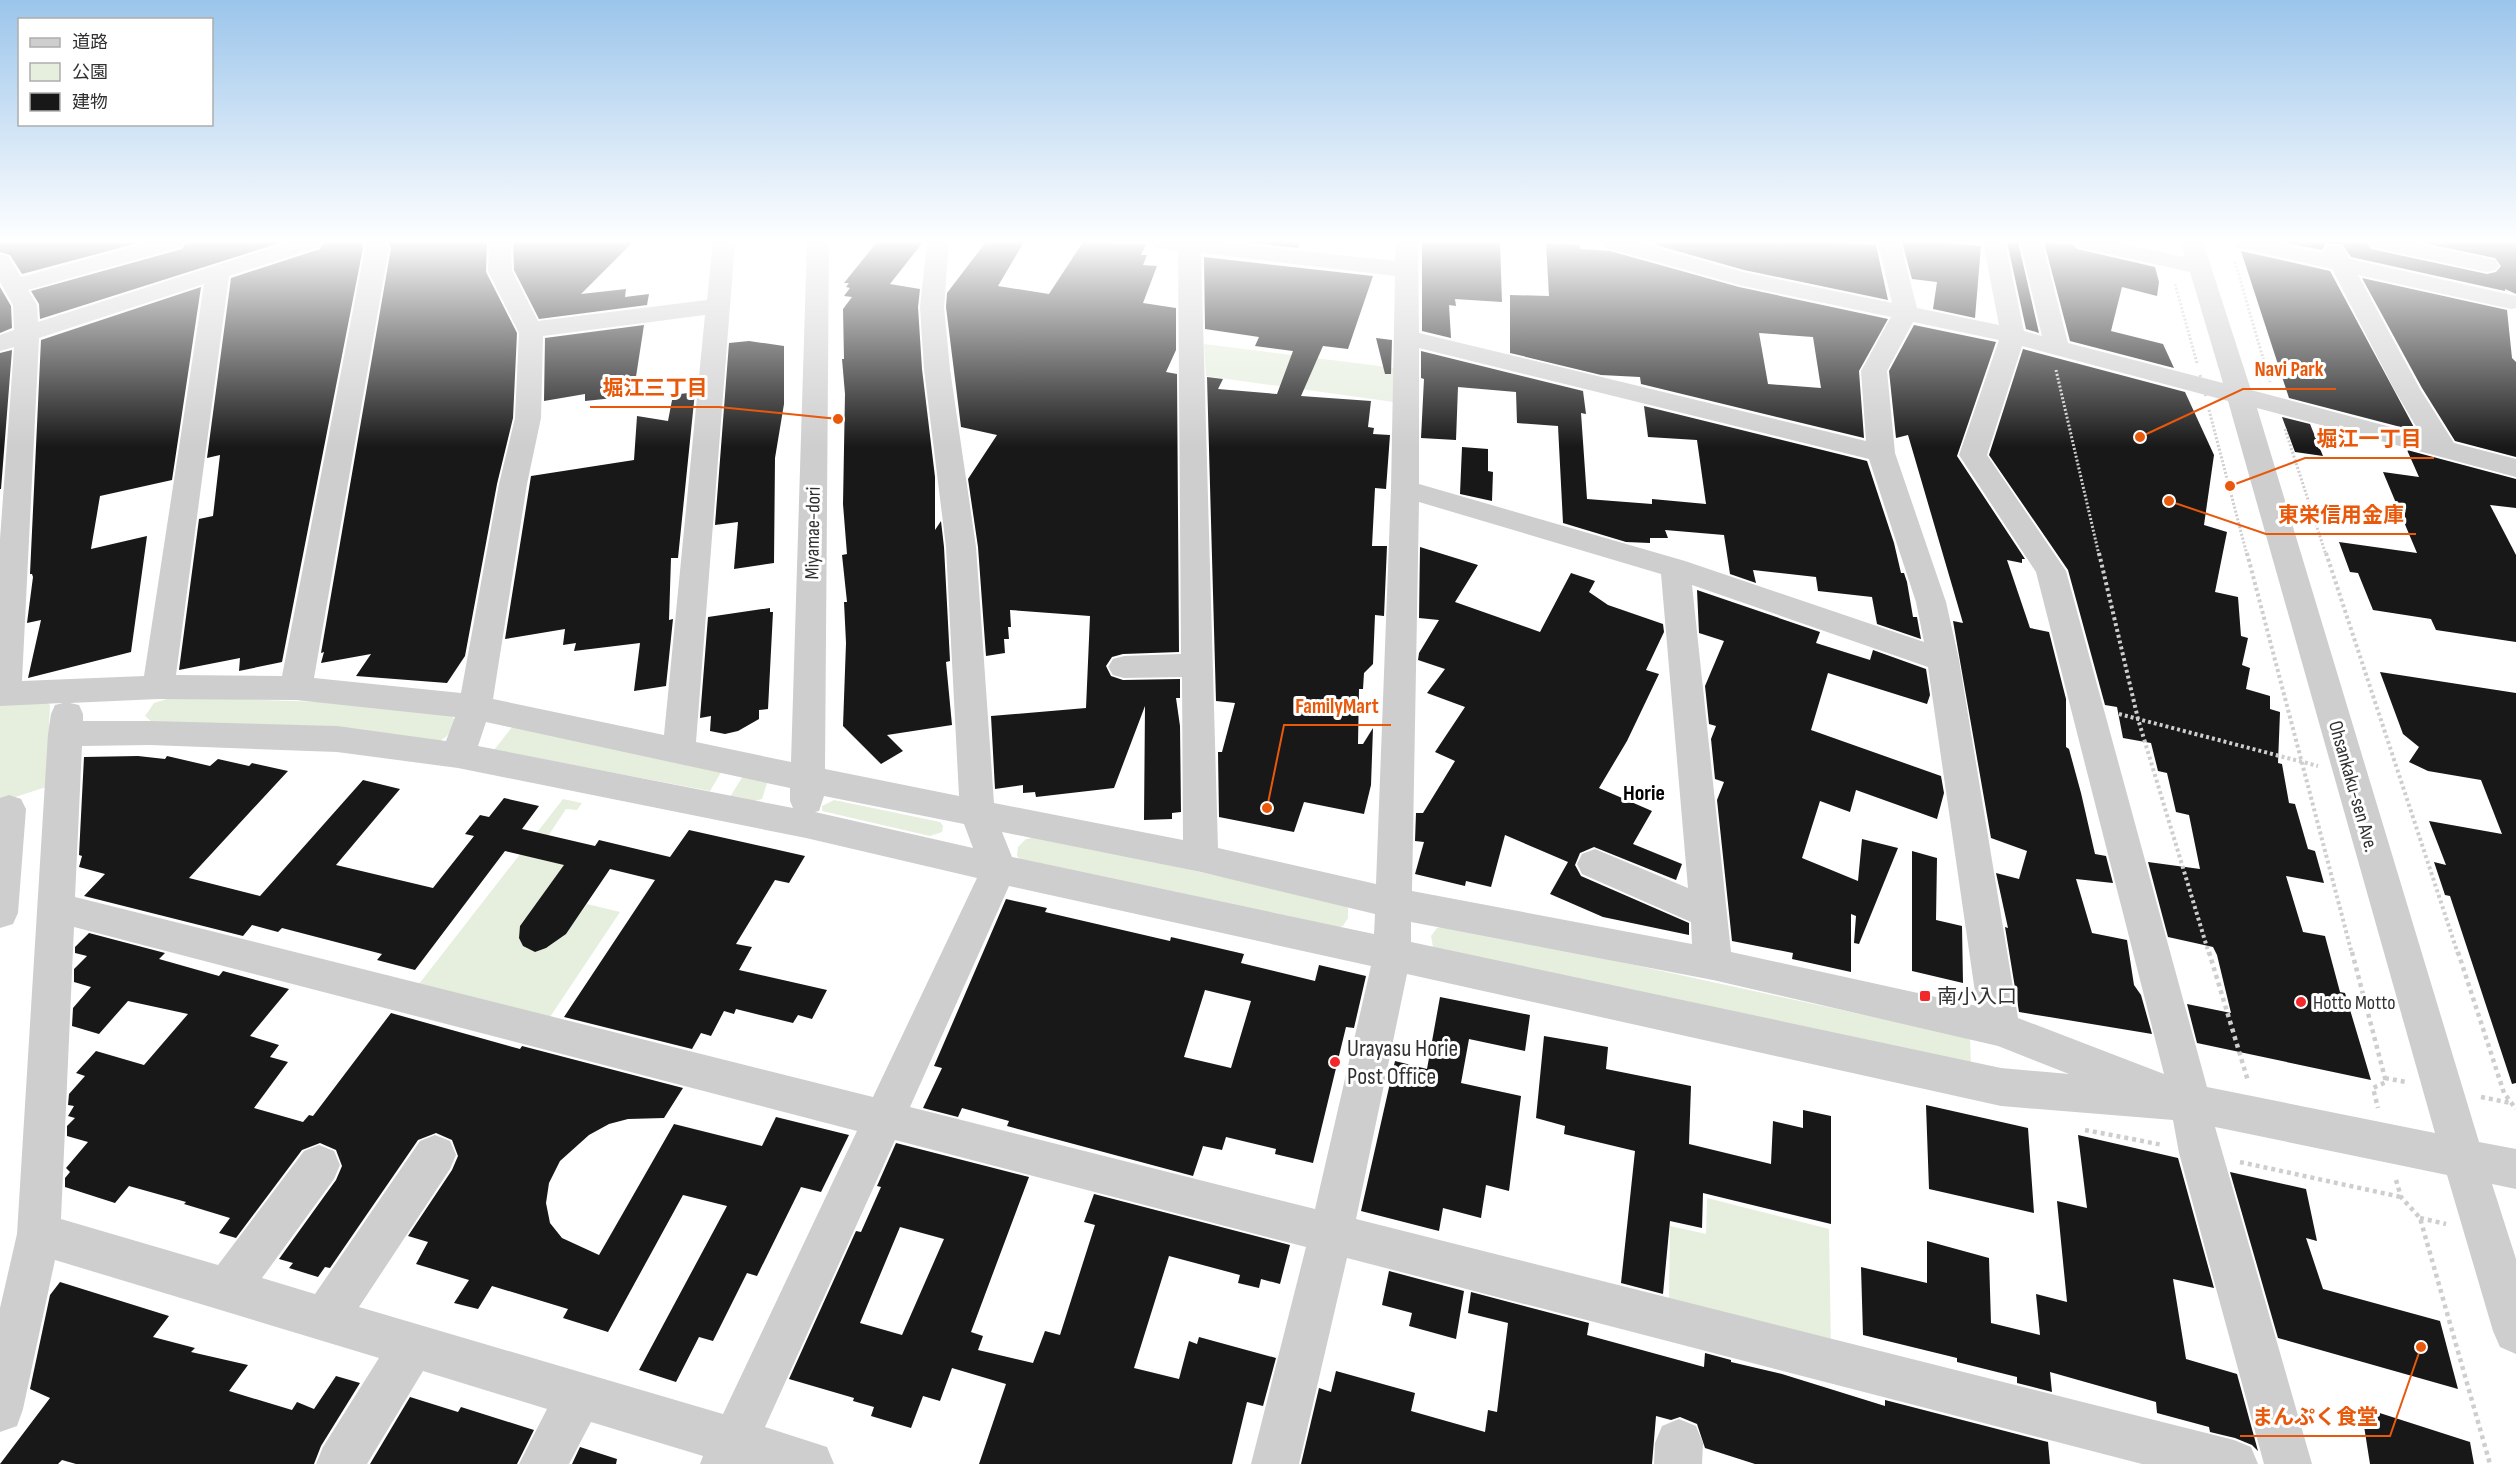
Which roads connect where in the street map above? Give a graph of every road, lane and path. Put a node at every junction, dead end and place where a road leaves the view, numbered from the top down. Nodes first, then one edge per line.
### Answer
1 (25, 310) edge
2 (104, 310) edge
3 (212, 310) edge
4 (366, 310) edge
5 (519, 310) edge
6 (684, 310) edge
7 (718, 310) edge
8 (817, 310) edge
9 (932, 310) edge
10 (1180, 310) edge
11 (1407, 310) edge
12 (1897, 310) edge
13 (2008, 310) edge
14 (2048, 310) edge
15 (2193, 310) edge
16 (2208, 310) edge
17 (2253, 310) edge
18 (2365, 310) edge
19 (1905, 312) junction
20 (529, 330) junction
21 (27, 336) junction
22 (2013, 336) junction
23 (1407, 338) junction
24 (0, 343) edge
25 (2057, 347) junction
26 (2240, 395) junction
27 (2277, 405) junction
28 (11, 424) edge
29 (2443, 448) junction
30 (1881, 453) junction
31 (10, 465) edge
32 (2516, 468) edge
33 (1405, 489) junction
34 (1675, 568) junction
35 (1943, 660) junction
36 (1198, 665) junction
37 (1124, 667) dead end
38 (158, 687) junction
39 (296, 688) junction
40 (68, 690) junction
41 (3, 693) edge
42 (2087, 705) junction
43 (475, 707) junction
44 (2138, 719) junction
45 (65, 734) junction
46 (679, 750) junction
47 (458, 755) junction
48 (2302, 762) junction
49 (2350, 775) junction
50 (807, 778) junction
51 (0, 812) edge
52 (978, 814) junction
53 (806, 824) junction
54 (1202, 858) junction
55 (1595, 864) dead end
56 (999, 869) junction
57 (1394, 903) junction
58 (55, 907) junction
59 (0, 913) edge
60 (1708, 913) junction
61 (1392, 955) junction
62 (1713, 964) junction
63 (2000, 1029) junction
64 (2191, 1103) junction
65 (2516, 1109) edge
66 (2259, 1116) junction
67 (883, 1119) junction
68 (2387, 1142) junction
69 (435, 1155) dead end
70 (2462, 1157) junction
71 (319, 1165) dead end
72 (2516, 1169) edge
73 (1331, 1233) junction
74 (39, 1234) junction
75 (227, 1290) junction
76 (324, 1320) junction
77 (2516, 1331) edge
78 (413, 1346) junction
79 (580, 1396) junction
80 (0, 1409) edge
81 (729, 1453) edge
82 (340, 1464) edge
83 (543, 1464) edge
84 (810, 1464) edge
85 (1275, 1464) edge
86 (2234, 1464) edge
87 (2288, 1464) edge
88 (2490, 1464) edge

1 - 21 street
2 - 21 street
3 - 38 street
4 - 39 street
5 - 20 street
6 - 20 street
7 - 46 street
8 - 50 street, Miyamae-dori
9 - 52 street
10 - 36 street
11 - 23 street
12 - 19 street
13 - 22 street
14 - 25 street
15 - 48 path, bridge
16 - 26 street, Ohsankaku-sen Ave.
17 - 27 path
18 - 29 street
19 - 22 street
19 - 30 street
20 - 43 street
21 - 24 street
21 - 28 street
22 - 25 street
22 - 42 street
23 - 30 street
23 - 33 street
25 - 26 street
25 - 44 path
26 - 27 street
26 - 49 street, Ohsankaku-sen Ave.
27 - 29 street
27 - 65 path
28 - 31 street
29 - 32 street
30 - 35 street
31 - 41 street
33 - 34 street
33 - 57 street
34 - 35 street
34 - 60 street
35 - 63 street
36 - 37 street
36 - 54 street
38 - 39 street
38 - 40 street
39 - 43 street
40 - 41 street
40 - 45 street
42 - 44 path
42 - 64 street
43 - 46 street
43 - 47 street
44 - 48 path
44 - 66 path
45 - 47 street
45 - 58 street
46 - 50 street
47 - 53 street
48 - 49 path
48 - 68 path
49 - 70 street, Ohsankaku-sen Ave.
50 - 52 street
50 - 53 street, Miyamae-dori
51 - 59 street
52 - 54 street
52 - 56 street
53 - 56 street
54 - 57 street
55 - 60 street
56 - 61 street
56 - 67 street
57 - 61 street
57 - 62 street
58 - 67 street
58 - 74 street
60 - 62 street
61 - 64 street
61 - 73 street
62 - 63 street
63 - 64 street
64 - 66 street
64 - 87 street
66 - 68 street
67 - 73 street
67 - 81 street
68 - 70 street
68 - 88 path
69 - 76 street
70 - 72 street
70 - 77 street, Ohsankaku-sen Ave.
71 - 75 street
73 - 85 street
73 - 86 street
74 - 75 street
74 - 80 street
75 - 76 street
76 - 78 street
78 - 79 street
78 - 82 street
79 - 81 street
79 - 83 street
81 - 84 street

